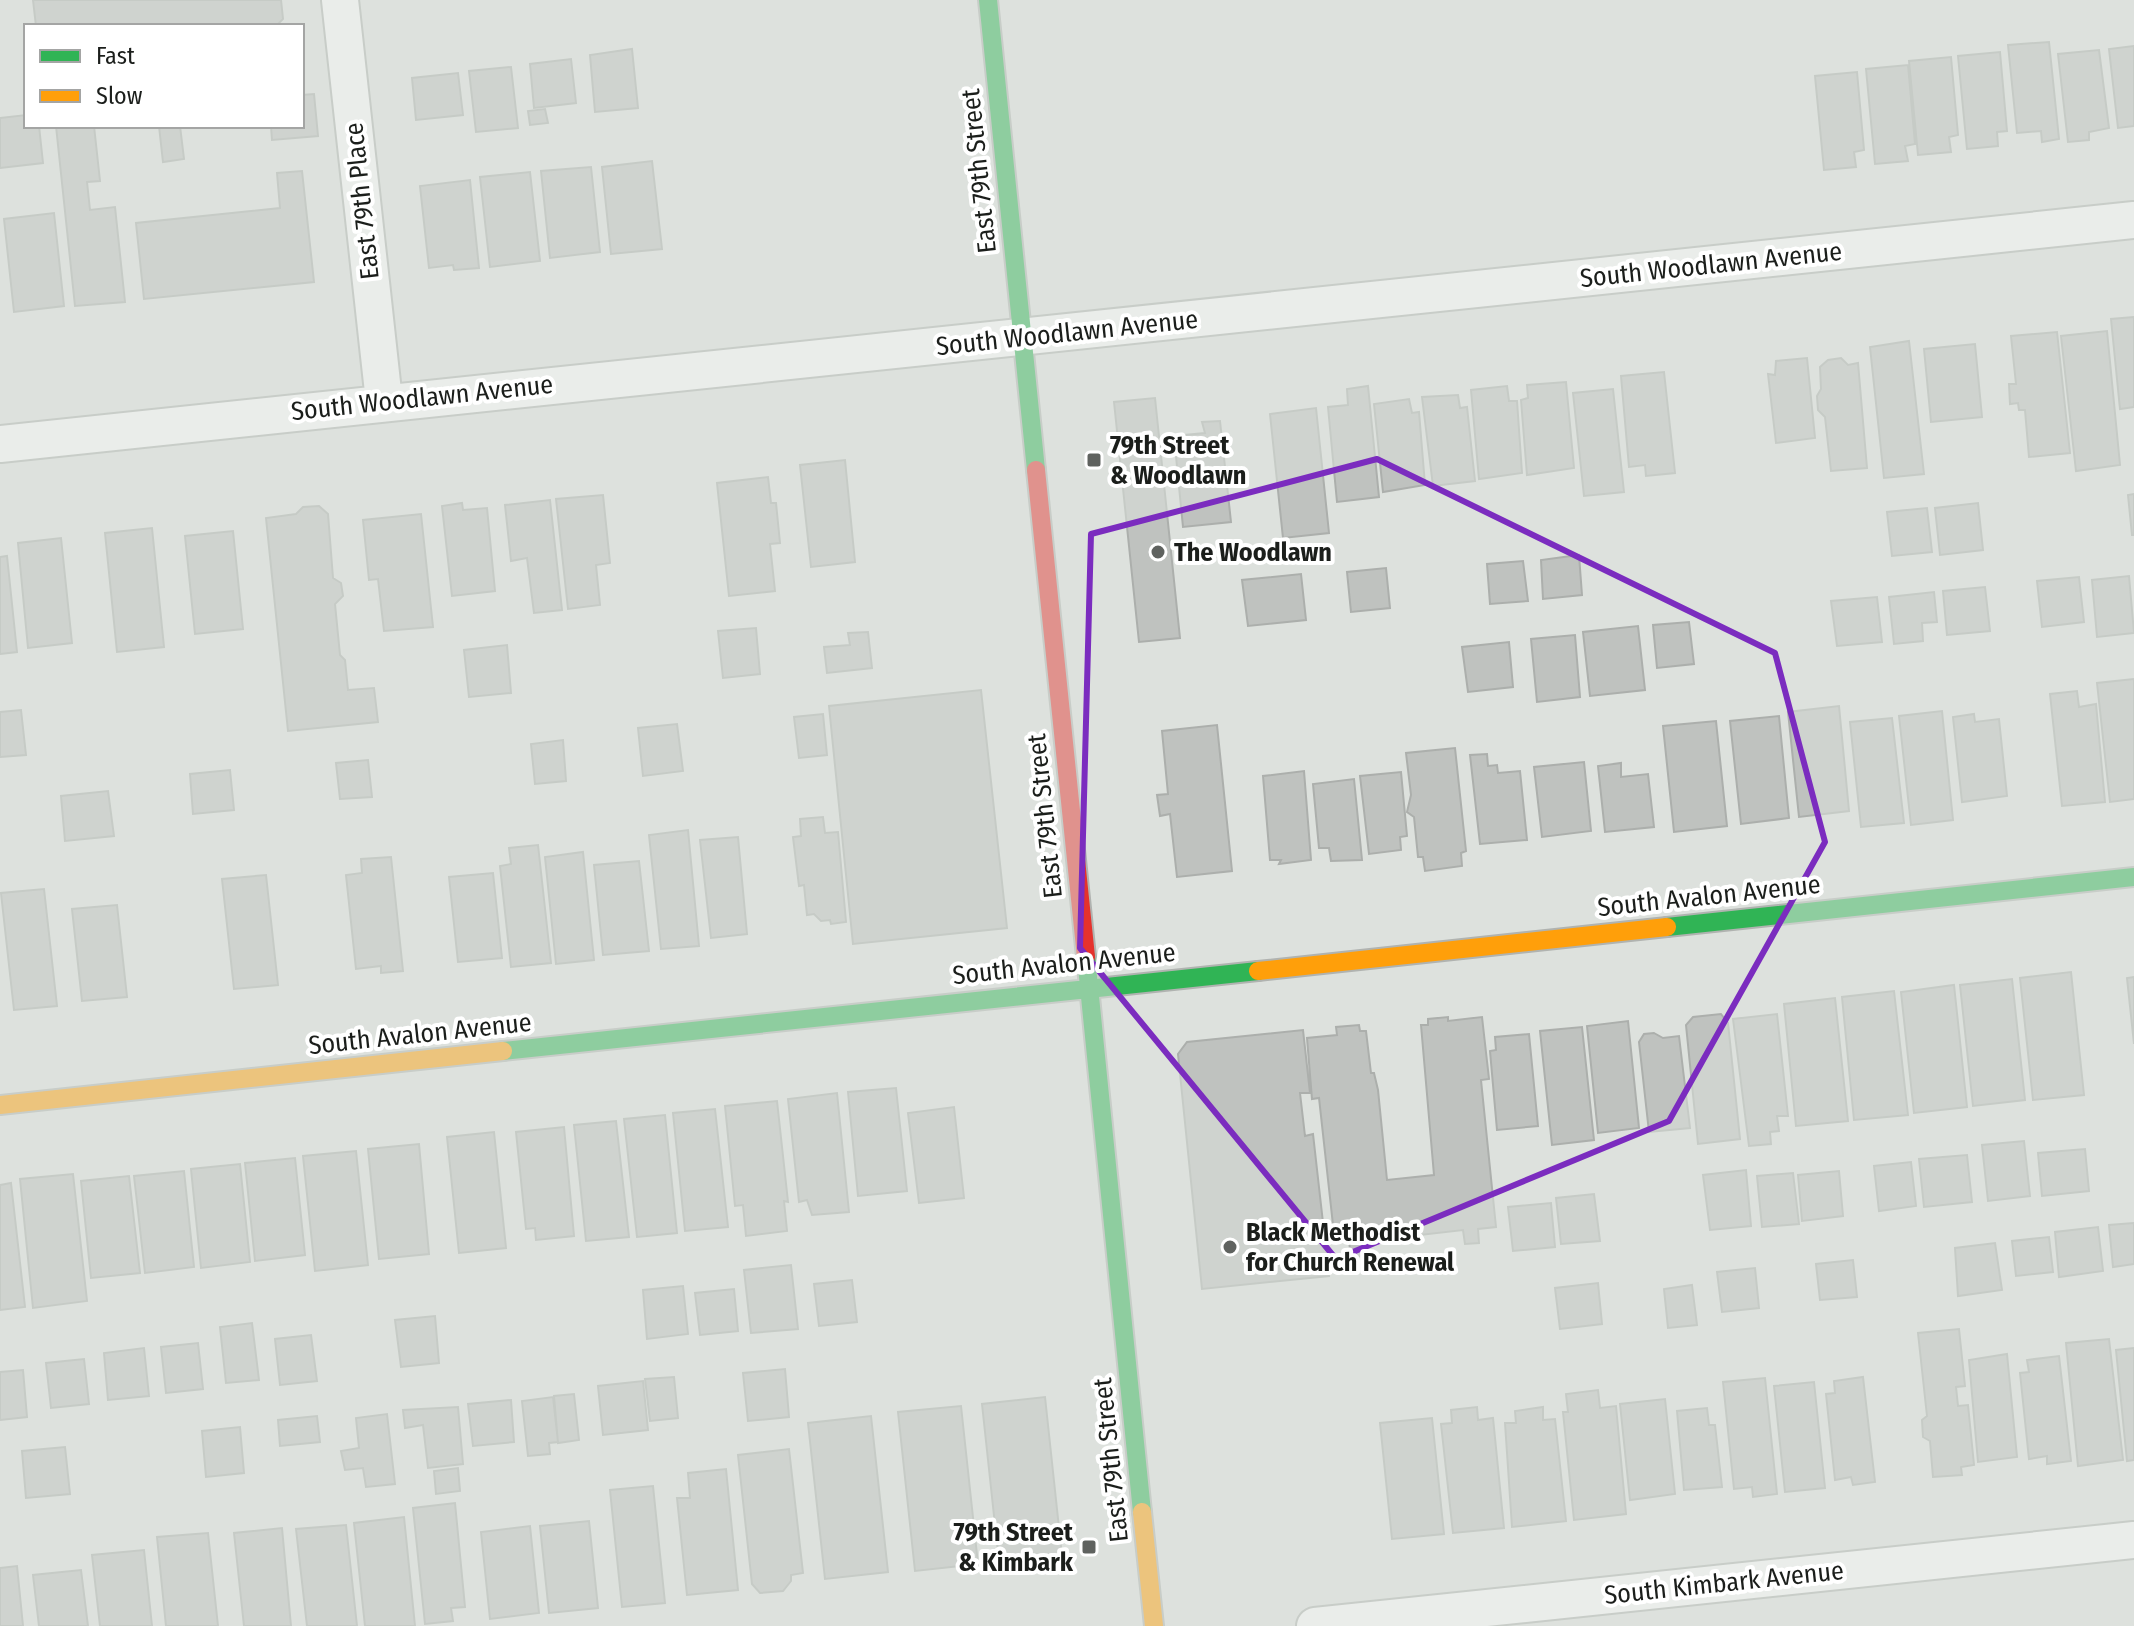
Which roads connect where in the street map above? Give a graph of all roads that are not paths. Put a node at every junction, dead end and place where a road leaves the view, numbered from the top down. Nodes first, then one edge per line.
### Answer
1 (340, 0) edge
2 (988, 0) edge
3 (2134, 220) edge
4 (1022, 337) junction
5 (384, 401) junction
6 (0, 444) edge
7 (2134, 877) edge
8 (1088, 987) junction
9 (0, 1105) edge
10 (2134, 1540) edge
11 (1154, 1626) edge
12 (1315, 1626) edge

1 - 5 street, East 79th Place
2 - 4 street, East 79th Street
3 - 4 street, South Woodlawn Avenue
4 - 5 street, South Woodlawn Avenue
4 - 8 street, East 79th Street
5 - 6 street, South Woodlawn Avenue
7 - 8 street, South Avalon Avenue
8 - 9 street, South Avalon Avenue
8 - 11 street, East 79th Street
10 - 12 street, South Kimbark Avenue

